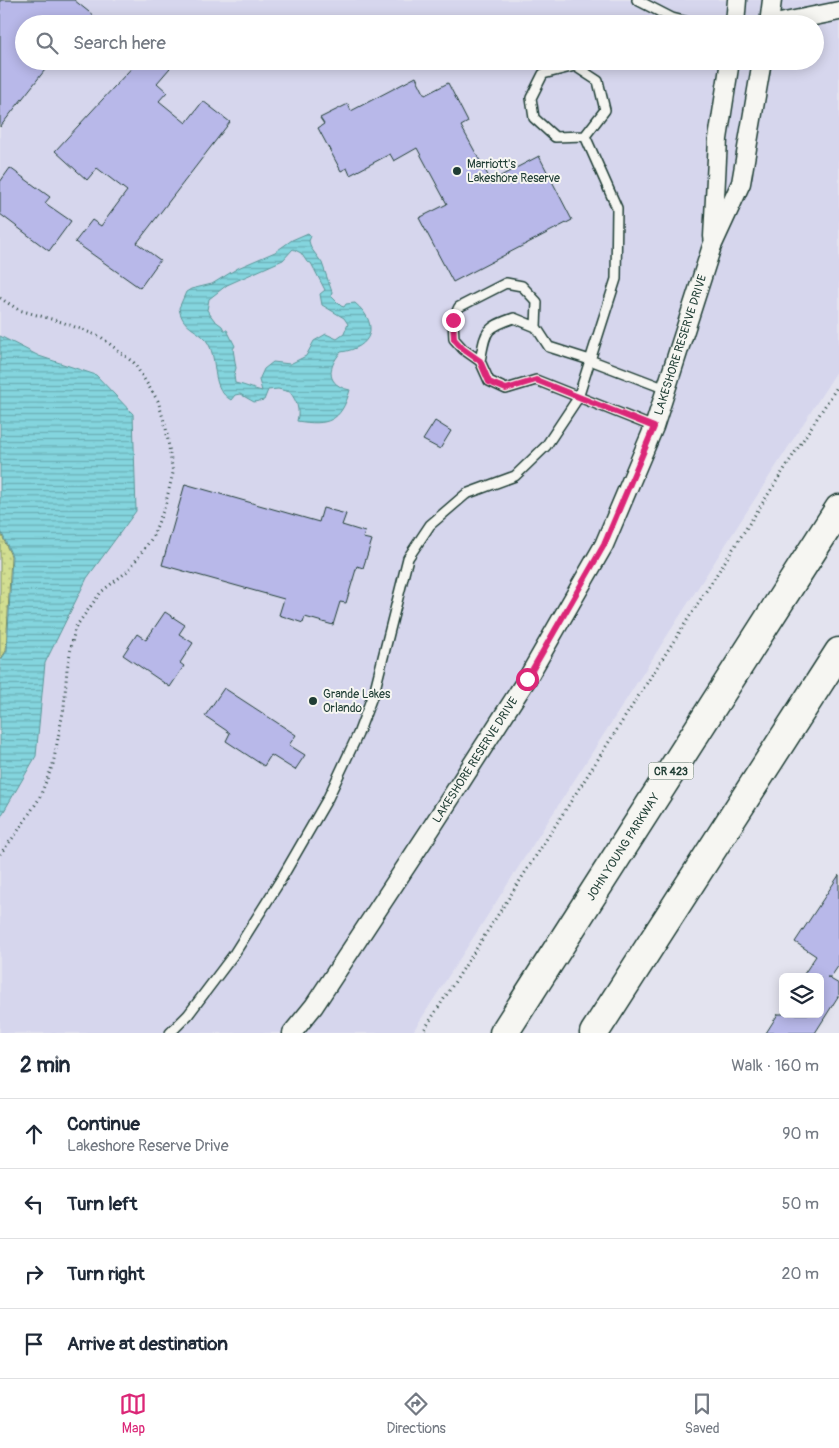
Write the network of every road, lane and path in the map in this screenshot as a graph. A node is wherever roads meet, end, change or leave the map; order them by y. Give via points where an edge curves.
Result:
1 (637, 0) edge
2 (737, 0) edge
3 (772, 0) edge
4 (839, 11) edge
5 (666, 15) edge
6 (736, 15) edge
7 (770, 15) edge
8 (819, 15) edge
9 (559, 70) edge
10 (581, 70) edge
11 (729, 70) edge
12 (760, 70) edge
13 (585, 136) junction
14 (712, 246) junction
15 (0, 298) edge
16 (536, 327) junction
17 (590, 360) junction
18 (480, 361) junction
19 (839, 384) edge
20 (666, 389) junction
21 (578, 398) junction
22 (654, 427) junction
23 (839, 509) edge
24 (839, 652) edge
25 (0, 854) edge
26 (170, 1033) edge
27 (292, 1033) edge
28 (422, 1033) edge
29 (504, 1033) edge
30 (594, 1033) edge

1 - 5 lane
2 - 6 street
3 - 7 street
4 - 8 street
9 - 13 lane via 543,74 531,98 534,118 555,138
10 - 13 lane via 598,81 605,110
11 - 14 street, LAKESHORE RESERVE DRIVE via 718,139
12 - 14 street, LAKESHORE RESERVE DRIVE via 741,183
13 - 17 lane via 616,208 616,279
14 - 20 street, LAKESHORE RESERVE DRIVE
15 - 25 path via 19,310 101,337 134,363 158,401 173,473 165,506 152,538 129,570 101,592 75,628 53,764 39,799
16 - 17 lane via 548,347
16 - 18 lane via 514,318 493,325 484,338
16 - 18 lane via 537,302 522,286 506,283 459,307 453,320 454,339
17 - 20 lane
17 - 21 lane
18 - 21 lane via 489,382 506,389 536,380
19 - 28 path
20 - 22 street, LAKESHORE RESERVE DRIVE
21 - 22 lane
21 - 26 lane via 546,446 515,476 466,494 430,525 408,558 374,689 358,734 328,798 234,954 188,1015
22 - 27 street, LAKESHORE RESERVE DRIVE via 604,545 527,679 314,1006
23 - 29 highway, JOHN YOUNG PARKWAY / CR 423
24 - 30 highway

